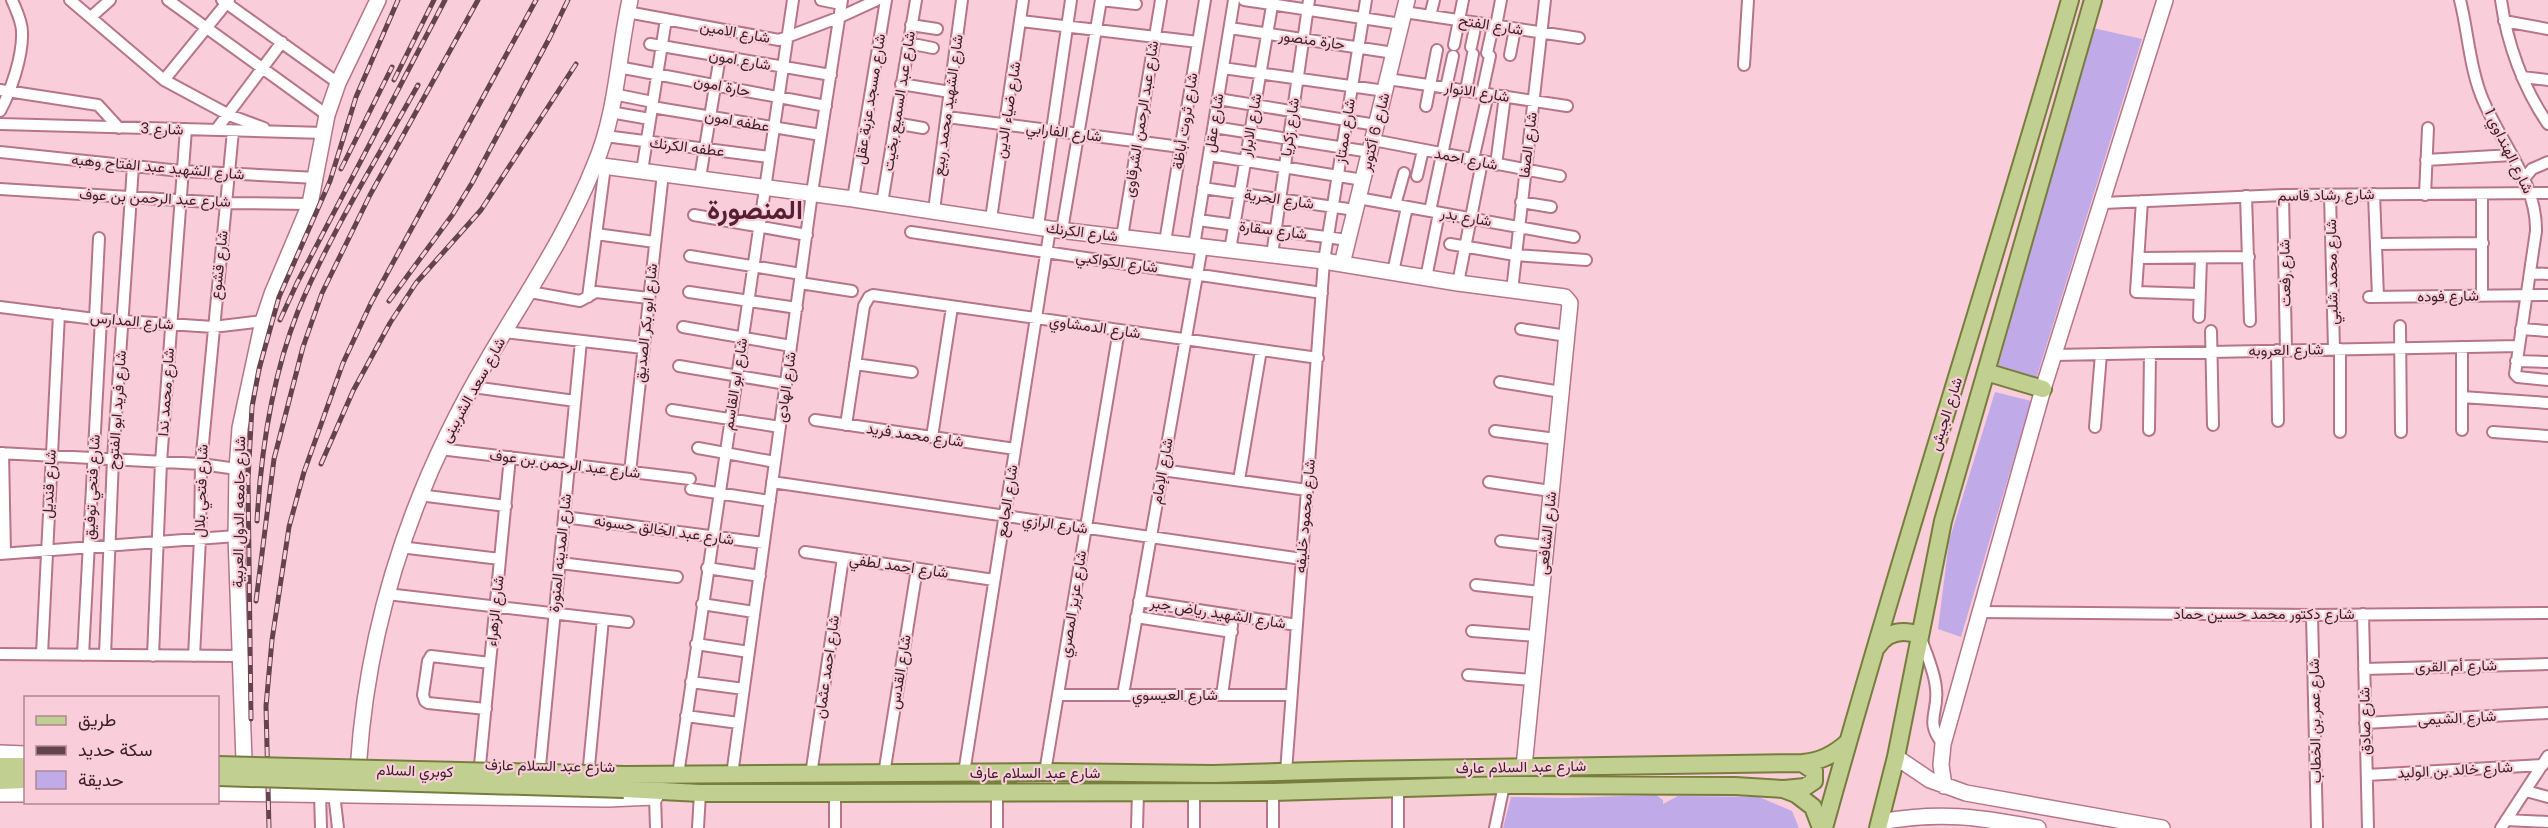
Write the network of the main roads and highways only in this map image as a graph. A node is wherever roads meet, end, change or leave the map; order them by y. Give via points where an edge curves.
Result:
1 (2070, 0) edge
2 (2093, 0) edge
3 (2039, 107) junction
4 (2061, 114) junction
5 (1986, 372) junction
6 (2043, 389) road end
7 (1920, 635) junction
8 (1874, 653) junction
9 (1848, 742) junction
10 (1802, 763) junction
11 (219, 765) edge
12 (0, 766) edge
13 (24, 766) edge
14 (727, 775) joint
15 (219, 777) edge
16 (24, 780) edge
17 (0, 781) edge
18 (625, 782) junction
19 (1783, 789) junction
20 (699, 793) joint
21 (1879, 825) edge
22 (1823, 828) edge

1 - 3 main road, شارع الجيش
2 - 4 main road, شارع الجيش
3 - 4 main road
3 - 8 main road, شارع الجيش
4 - 5 main road, شارع الجيش
5 - 6 main road
5 - 7 main road, شارع الجيش via 1943,521
7 - 8 main road via 1893,633 1878,644
7 - 21 main road, شارع الجيش
8 - 9 main road, شارع الجيش
9 - 10 main road, شارع عبد السلام عارف via 1831,756
9 - 22 main road, شارع الجيش
10 - 14 main road, شارع عبد السلام عارف via 1213,774
10 - 19 main road via 1814,771 1814,781 1805,787
11 - 18 main road, كوبري السلام, bridge
12 - 13 main road
14 - 18 main road, كوبري السلام
15 - 18 main road, كوبري السلام, bridge
16 - 17 main road
18 - 20 main road, كوبري السلام
19 - 20 main road, شارع عبد السلام عارف via 1504,785 1273,792
19 - 22 main road, شارع عبد السلام عارف via 1804,798

